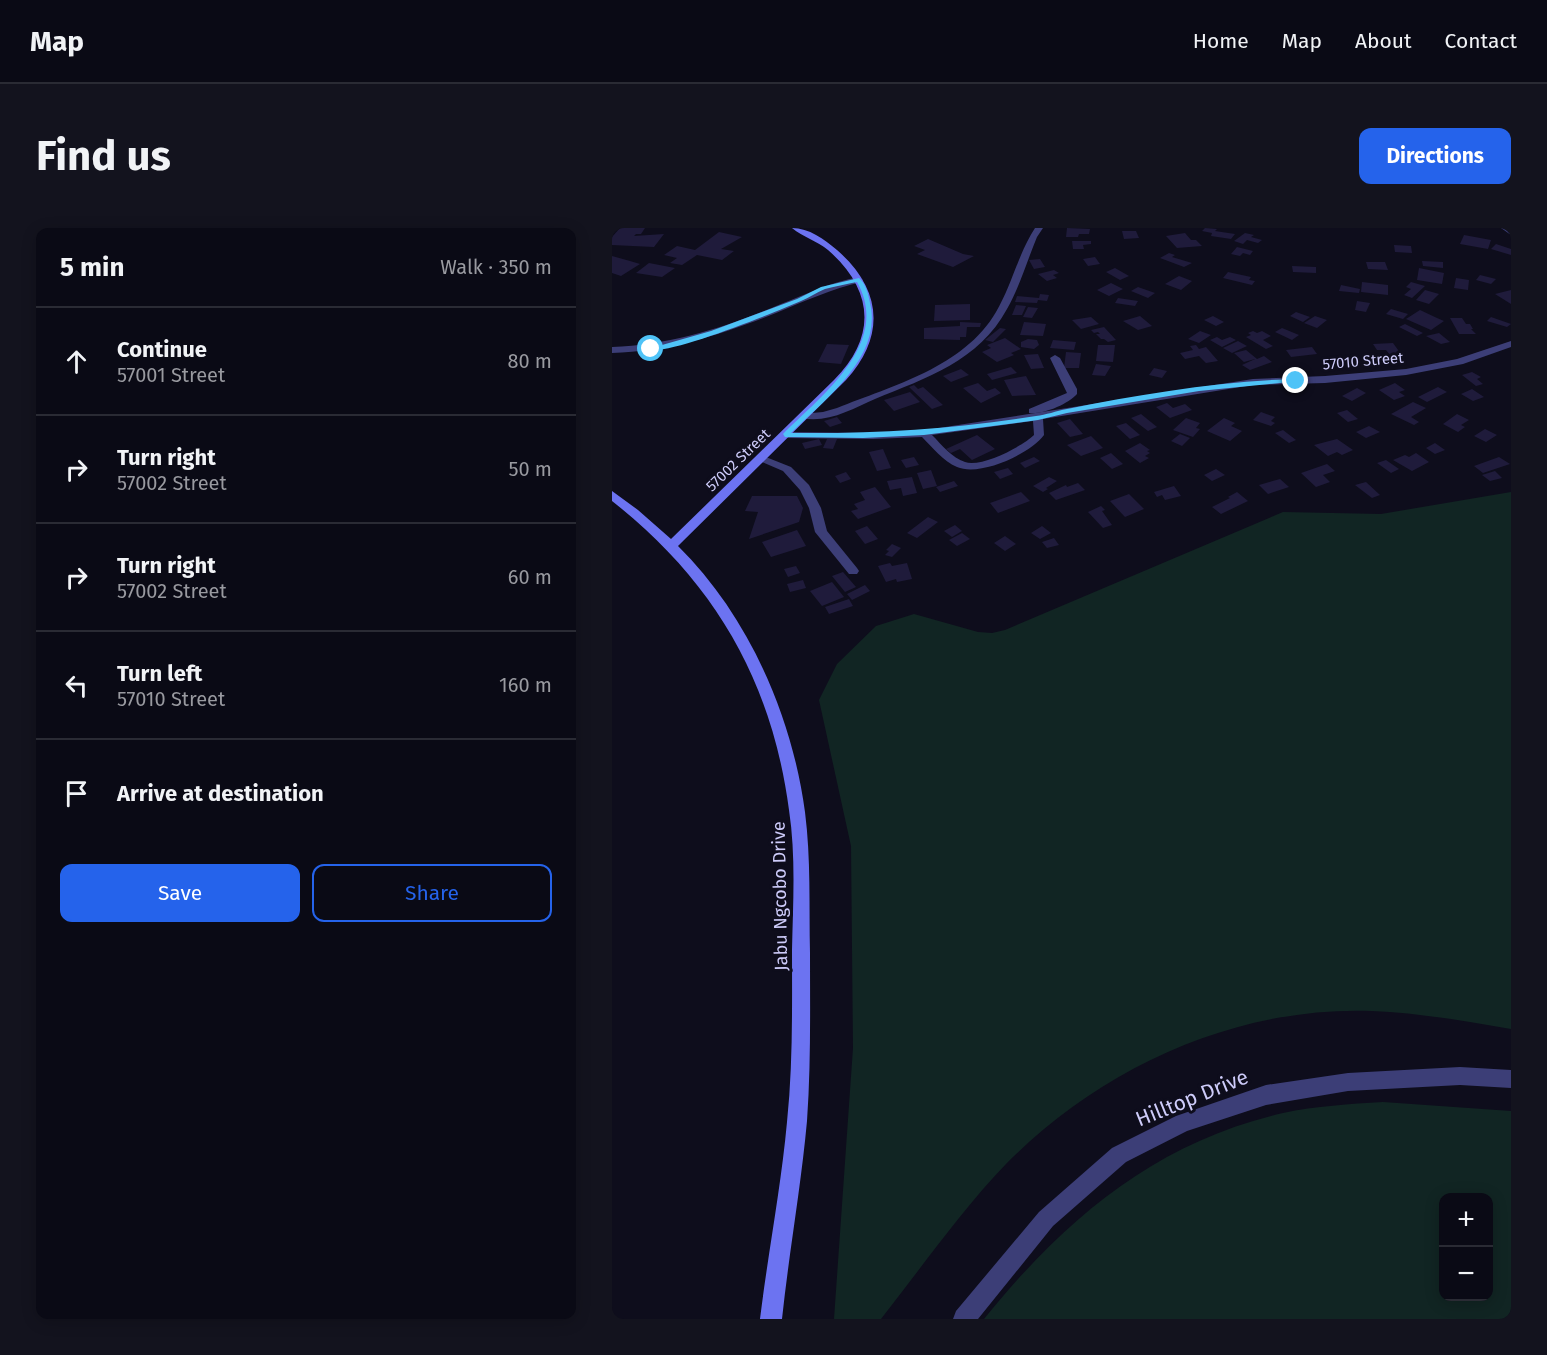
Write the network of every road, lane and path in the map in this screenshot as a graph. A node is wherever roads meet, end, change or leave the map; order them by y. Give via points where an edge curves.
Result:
1 (796, 228) edge
2 (1039, 228) edge
3 (1505, 228) edge
4 (1511, 232) edge
5 (859, 280) junction
6 (1511, 344) edge
7 (612, 350) edge
8 (1055, 358) dead end
9 (805, 416) junction
10 (1038, 418) junction
11 (1014, 420) junction
12 (924, 433) junction
13 (785, 435) junction
14 (761, 458) junction
15 (612, 495) edge
16 (671, 546) junction
17 (853, 571) dead end
18 (1511, 1079) edge
19 (771, 1319) edge
20 (964, 1319) edge

1 - 5 main road, 57002 Street via 828,245
2 - 9 street via 1000,312 955,361 824,416
3 - 4 street
5 - 7 street via 823,288 765,314 671,346
5 - 9 main road, 57002 Street via 870,321 865,344 848,372
6 - 10 street, 57010 Street via 1449,365 1408,372 1256,382 1132,399
8 - 11 street via 1072,389 1071,396
9 - 13 main road, 57002 Street
10 - 11 street, 57010 Street
10 - 12 street via 1039,435 1028,446 977,468 958,464
11 - 12 street, 57010 Street
12 - 13 street, 57010 Street
13 - 14 main road, 57002 Street
14 - 16 main road, 57002 Street
14 - 17 street via 787,469 805,488 821,532
15 - 16 main road, Jabu Ngcobo Drive
16 - 19 main road, Jabu Ngcobo Drive via 696,572 744,646 776,718 797,811 801,862 797,1120
18 - 20 street, Hilltop Drive via 1460,1076 1348,1082 1266,1095 1183,1123 1119,1155 1054,1212

